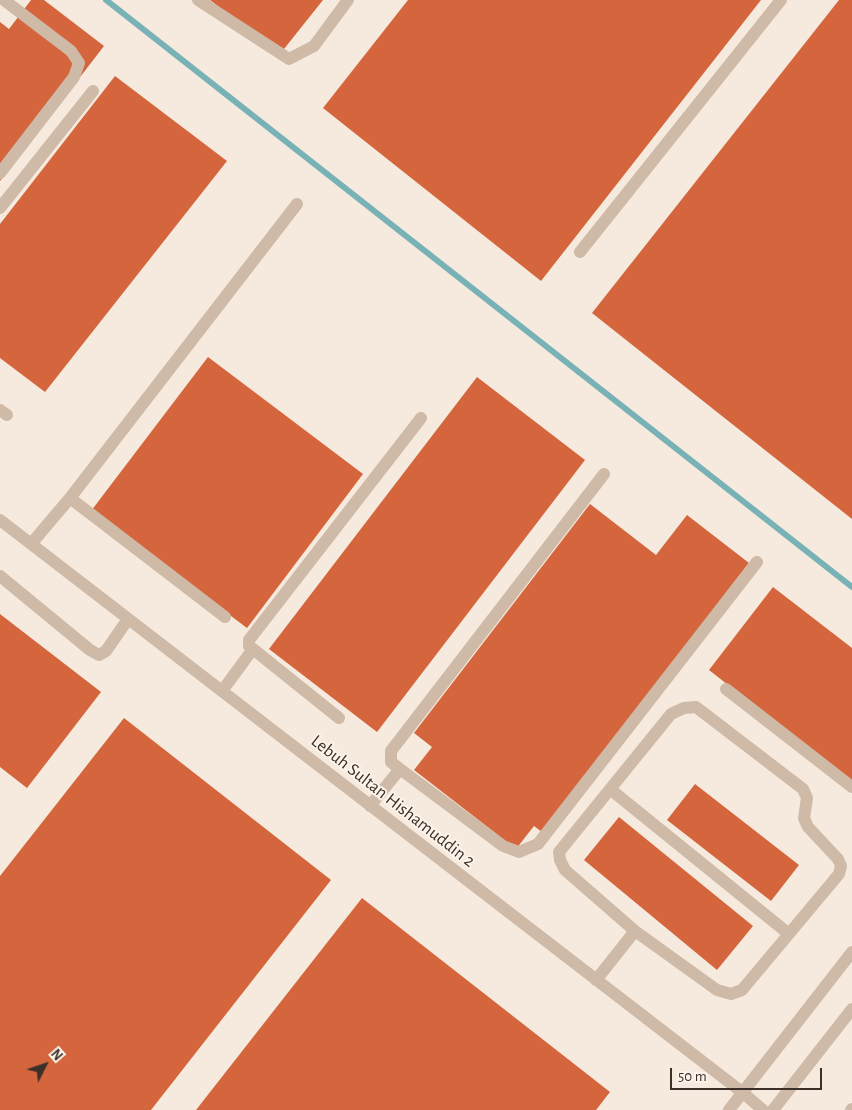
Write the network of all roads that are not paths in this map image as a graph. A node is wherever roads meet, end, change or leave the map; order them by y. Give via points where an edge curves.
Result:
1 (4, 0) edge
2 (198, 0) edge
3 (348, 0) edge
4 (781, 0) edge
5 (93, 90) dead end
6 (0, 173) edge
7 (297, 204) dead end
8 (0, 208) edge
9 (580, 252) dead end
10 (421, 418) dead end
11 (604, 474) dead end
12 (70, 498) junction
13 (0, 520) edge
14 (31, 544) junction
15 (757, 562) dead end
16 (0, 576) edge
17 (226, 617) dead end
18 (128, 619) junction
19 (253, 649) junction
20 (726, 689) dead end
21 (222, 691) junction
22 (340, 718) dead end
23 (400, 769) junction
24 (852, 786) edge
25 (610, 789) junction
26 (370, 806) junction
27 (636, 932) junction
28 (789, 934) junction
29 (852, 952) edge
30 (596, 980) junction
31 (852, 1009) edge
32 (742, 1092) junction
33 (728, 1110) edge
34 (763, 1110) edge
35 (773, 1110) edge

1 - 6 street via 71,50 79,63 74,77
2 - 3 street via 289,59 314,46
4 - 9 street
5 - 8 street
7 - 12 street
10 - 19 street via 249,640
11 - 23 street via 391,751 391,762
12 - 14 street
12 - 17 street
13 - 14 street, Lebuh Sultan Hishamuddin 2
14 - 18 street, Lebuh Sultan Hishamuddin 2
15 - 23 street via 538,844 519,852 503,846
16 - 18 street via 99,654 106,651
18 - 21 street, Lebuh Sultan Hishamuddin 2
19 - 21 street
19 - 22 street
20 - 24 street
21 - 26 street, Lebuh Sultan Hishamuddin 2
23 - 26 street
25 - 27 street via 559,852 560,860 565,870
25 - 28 street
25 - 28 street via 671,714 696,707 803,789 807,798 804,818 808,827 838,858 841,866 839,874
26 - 30 street, Lebuh Sultan Hishamuddin 2
27 - 28 street via 717,990 731,994 742,990
27 - 30 street
29 - 32 street
30 - 32 street, Lebuh Sultan Hishamuddin 2
31 - 35 street
32 - 33 street
32 - 34 street, Lebuh Sultan Hishamuddin 2

